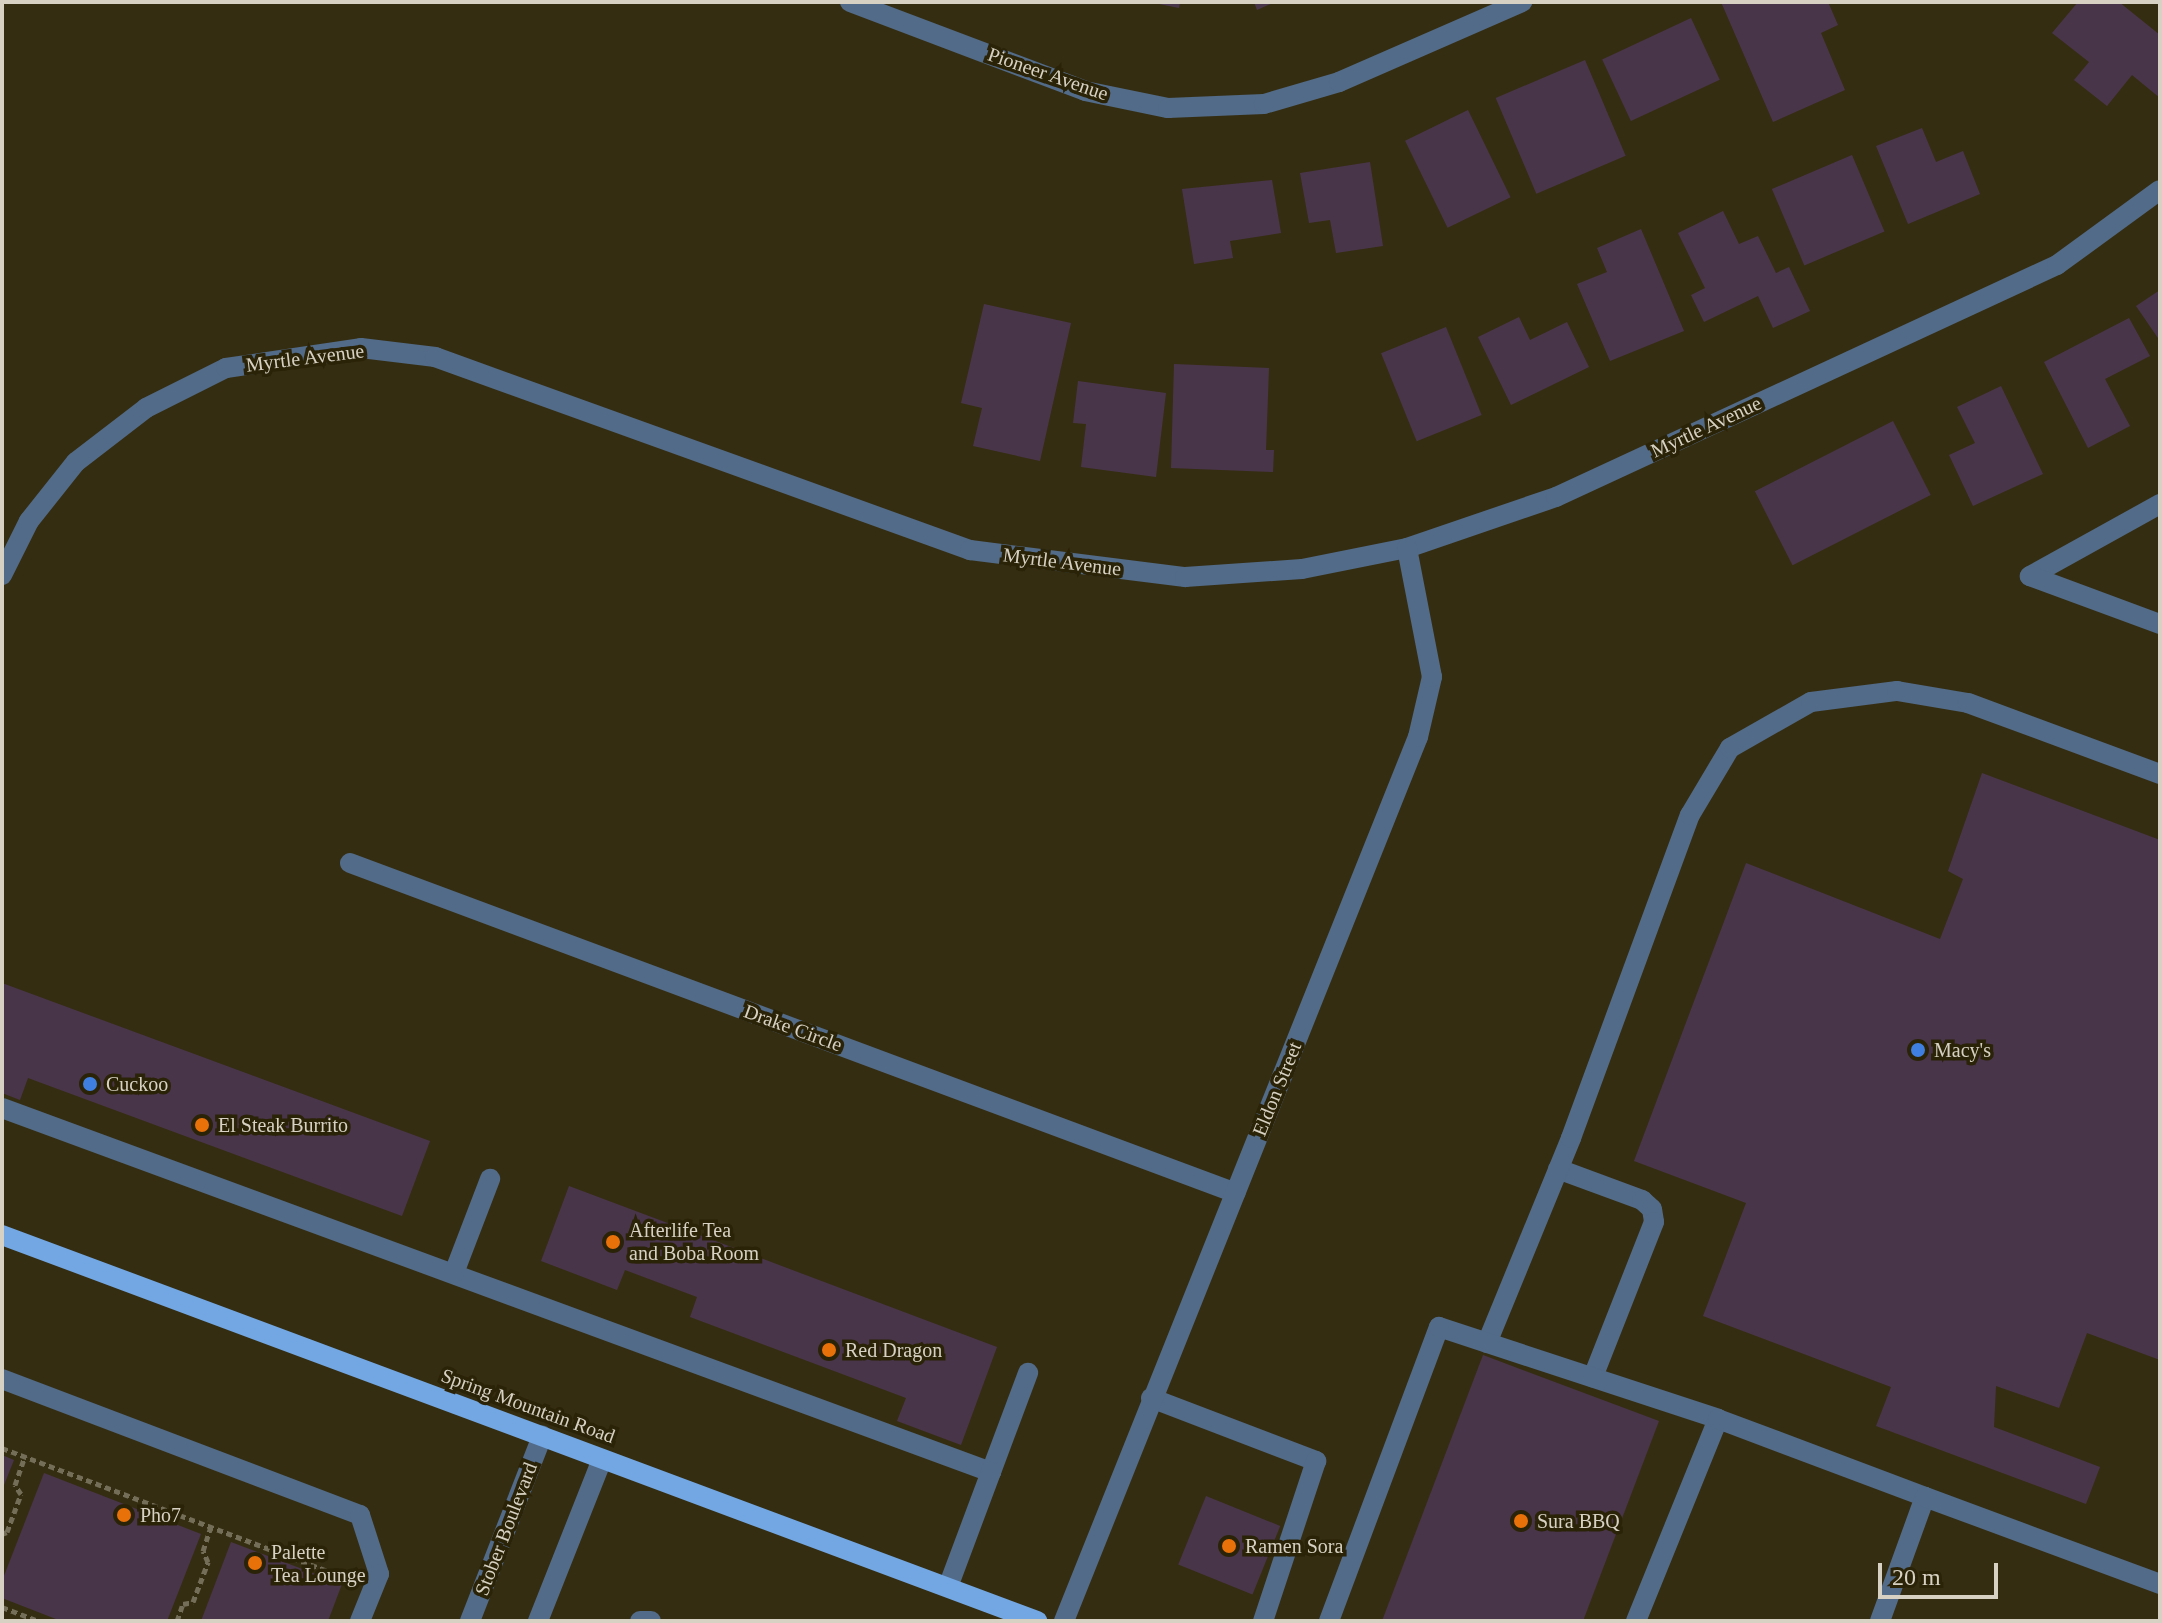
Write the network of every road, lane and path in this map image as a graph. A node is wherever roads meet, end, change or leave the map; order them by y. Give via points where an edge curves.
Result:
1 (850, 2) edge
2 (1522, 2) edge
3 (2160, 190) edge
4 (2160, 504) edge
5 (1407, 548) junction
6 (2, 575) edge
7 (2160, 624) edge
8 (2160, 774) edge
9 (350, 863) dead end
10 (2, 1108) edge
11 (1558, 1169) junction
12 (490, 1179) dead end
13 (1236, 1193) junction
14 (2, 1235) edge
15 (454, 1273) junction
16 (1487, 1343) junction
17 (1028, 1373) dead end
18 (1593, 1377) junction
19 (2, 1379) edge
20 (1151, 1398) junction
21 (1718, 1419) junction
22 (542, 1436) junction
23 (2, 1448) edge
24 (25, 1456) junction
25 (602, 1459) junction
26 (991, 1472) junction
27 (1925, 1497) junction
28 (211, 1527) junction
29 (2, 1534) edge
30 (2160, 1584) edge
31 (948, 1587) junction
32 (373, 1588) junction
33 (2, 1607) edge
34 (39, 1621) edge
35 (177, 1621) edge
36 (360, 1621) edge
37 (470, 1621) edge
38 (538, 1621) edge
39 (640, 1621) edge
40 (651, 1621) edge
41 (1037, 1621) edge
42 (1064, 1621) edge
43 (1263, 1621) edge
44 (1329, 1621) edge
45 (1636, 1621) edge
46 (1880, 1621) edge

1 - 2 street, Pioneer Avenue via 1085,91 1168,108 1264,104 1339,82
3 - 5 street, Myrtle Avenue via 2057,265 1556,497
4 - 7 street via 2030,576
5 - 6 street, Myrtle Avenue via 1302,569 1185,577 970,550 435,357 361,348 226,368 146,408 76,462 29,521
5 - 13 street, Eldon Street via 1432,677 1418,737
8 - 11 street via 1968,703 1897,691 1811,702 1730,748 1690,815
9 - 13 street, Drake Circle
10 - 15 street
11 - 16 street
11 - 18 street via 1642,1200 1652,1209 1654,1222
12 - 15 street
13 - 20 street, Eldon Street
14 - 22 main road, Spring Mountain Road
15 - 26 street
16 - 18 street
16 - 44 street via 1439,1327
17 - 26 street
18 - 21 street
19 - 32 street via 360,1515 379,1574
20 - 42 street, Eldon Street
20 - 43 street via 1316,1461
21 - 27 street
21 - 45 street
22 - 25 main road, Spring Mountain Road
22 - 37 street, Stober Boulevard
23 - 24 path
24 - 28 path
24 - 29 path via 15,1485 21,1494
25 - 31 main road, Spring Mountain Road
25 - 38 street
26 - 31 street
27 - 30 street
27 - 46 street
28 - 32 path
28 - 35 path via 203,1551 208,1562 193,1602 183,1604
31 - 41 main road, Spring Mountain Road
32 - 36 street
33 - 34 path
39 - 40 street

